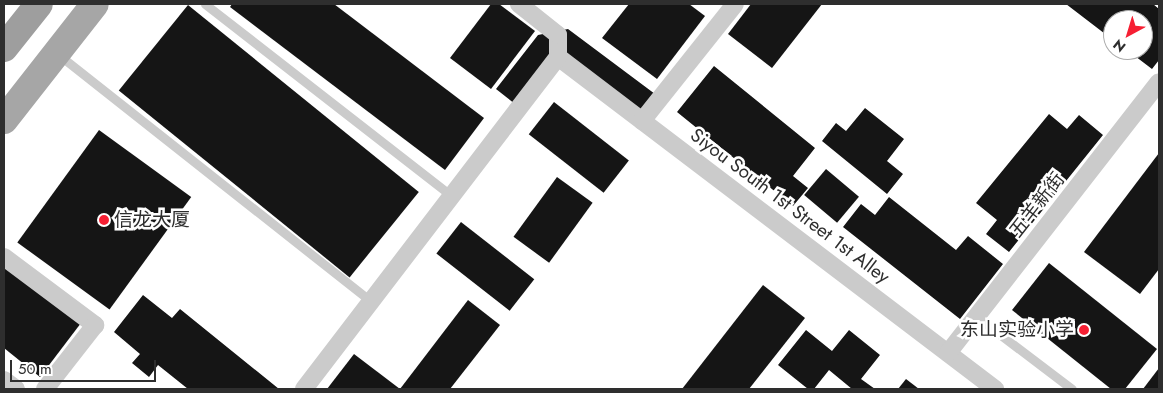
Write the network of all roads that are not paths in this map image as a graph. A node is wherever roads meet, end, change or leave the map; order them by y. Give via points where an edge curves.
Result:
1 (39, 4) edge
2 (95, 4) edge
3 (205, 4) edge
4 (519, 4) edge
5 (735, 4) edge
6 (4, 48) edge
7 (56, 52) junction
8 (558, 57) junction
9 (1159, 82) edge
10 (4, 120) edge
11 (642, 121) junction
12 (452, 196) junction
13 (4, 257) edge
14 (371, 301) junction
15 (976, 317) junction
16 (948, 353) junction
17 (4, 380) edge
18 (16, 389) edge
19 (45, 389) edge
20 (304, 389) edge
21 (996, 389) edge
22 (1072, 389) edge

1 - 6 highway
2 - 7 main road
3 - 12 lane
4 - 8 street via 558,35
5 - 11 street
7 - 10 main road
7 - 14 lane
8 - 11 street, Siyou South 1st Street 1st Alley
8 - 12 street
9 - 15 street, 五羊新街
11 - 16 street, Siyou South 1st Street 1st Alley
12 - 14 street
13 - 19 street via 95,325
14 - 20 street
15 - 16 street, 五羊新街
15 - 22 lane
16 - 21 street, Siyou South 1st Street 1st Alley
17 - 18 street

